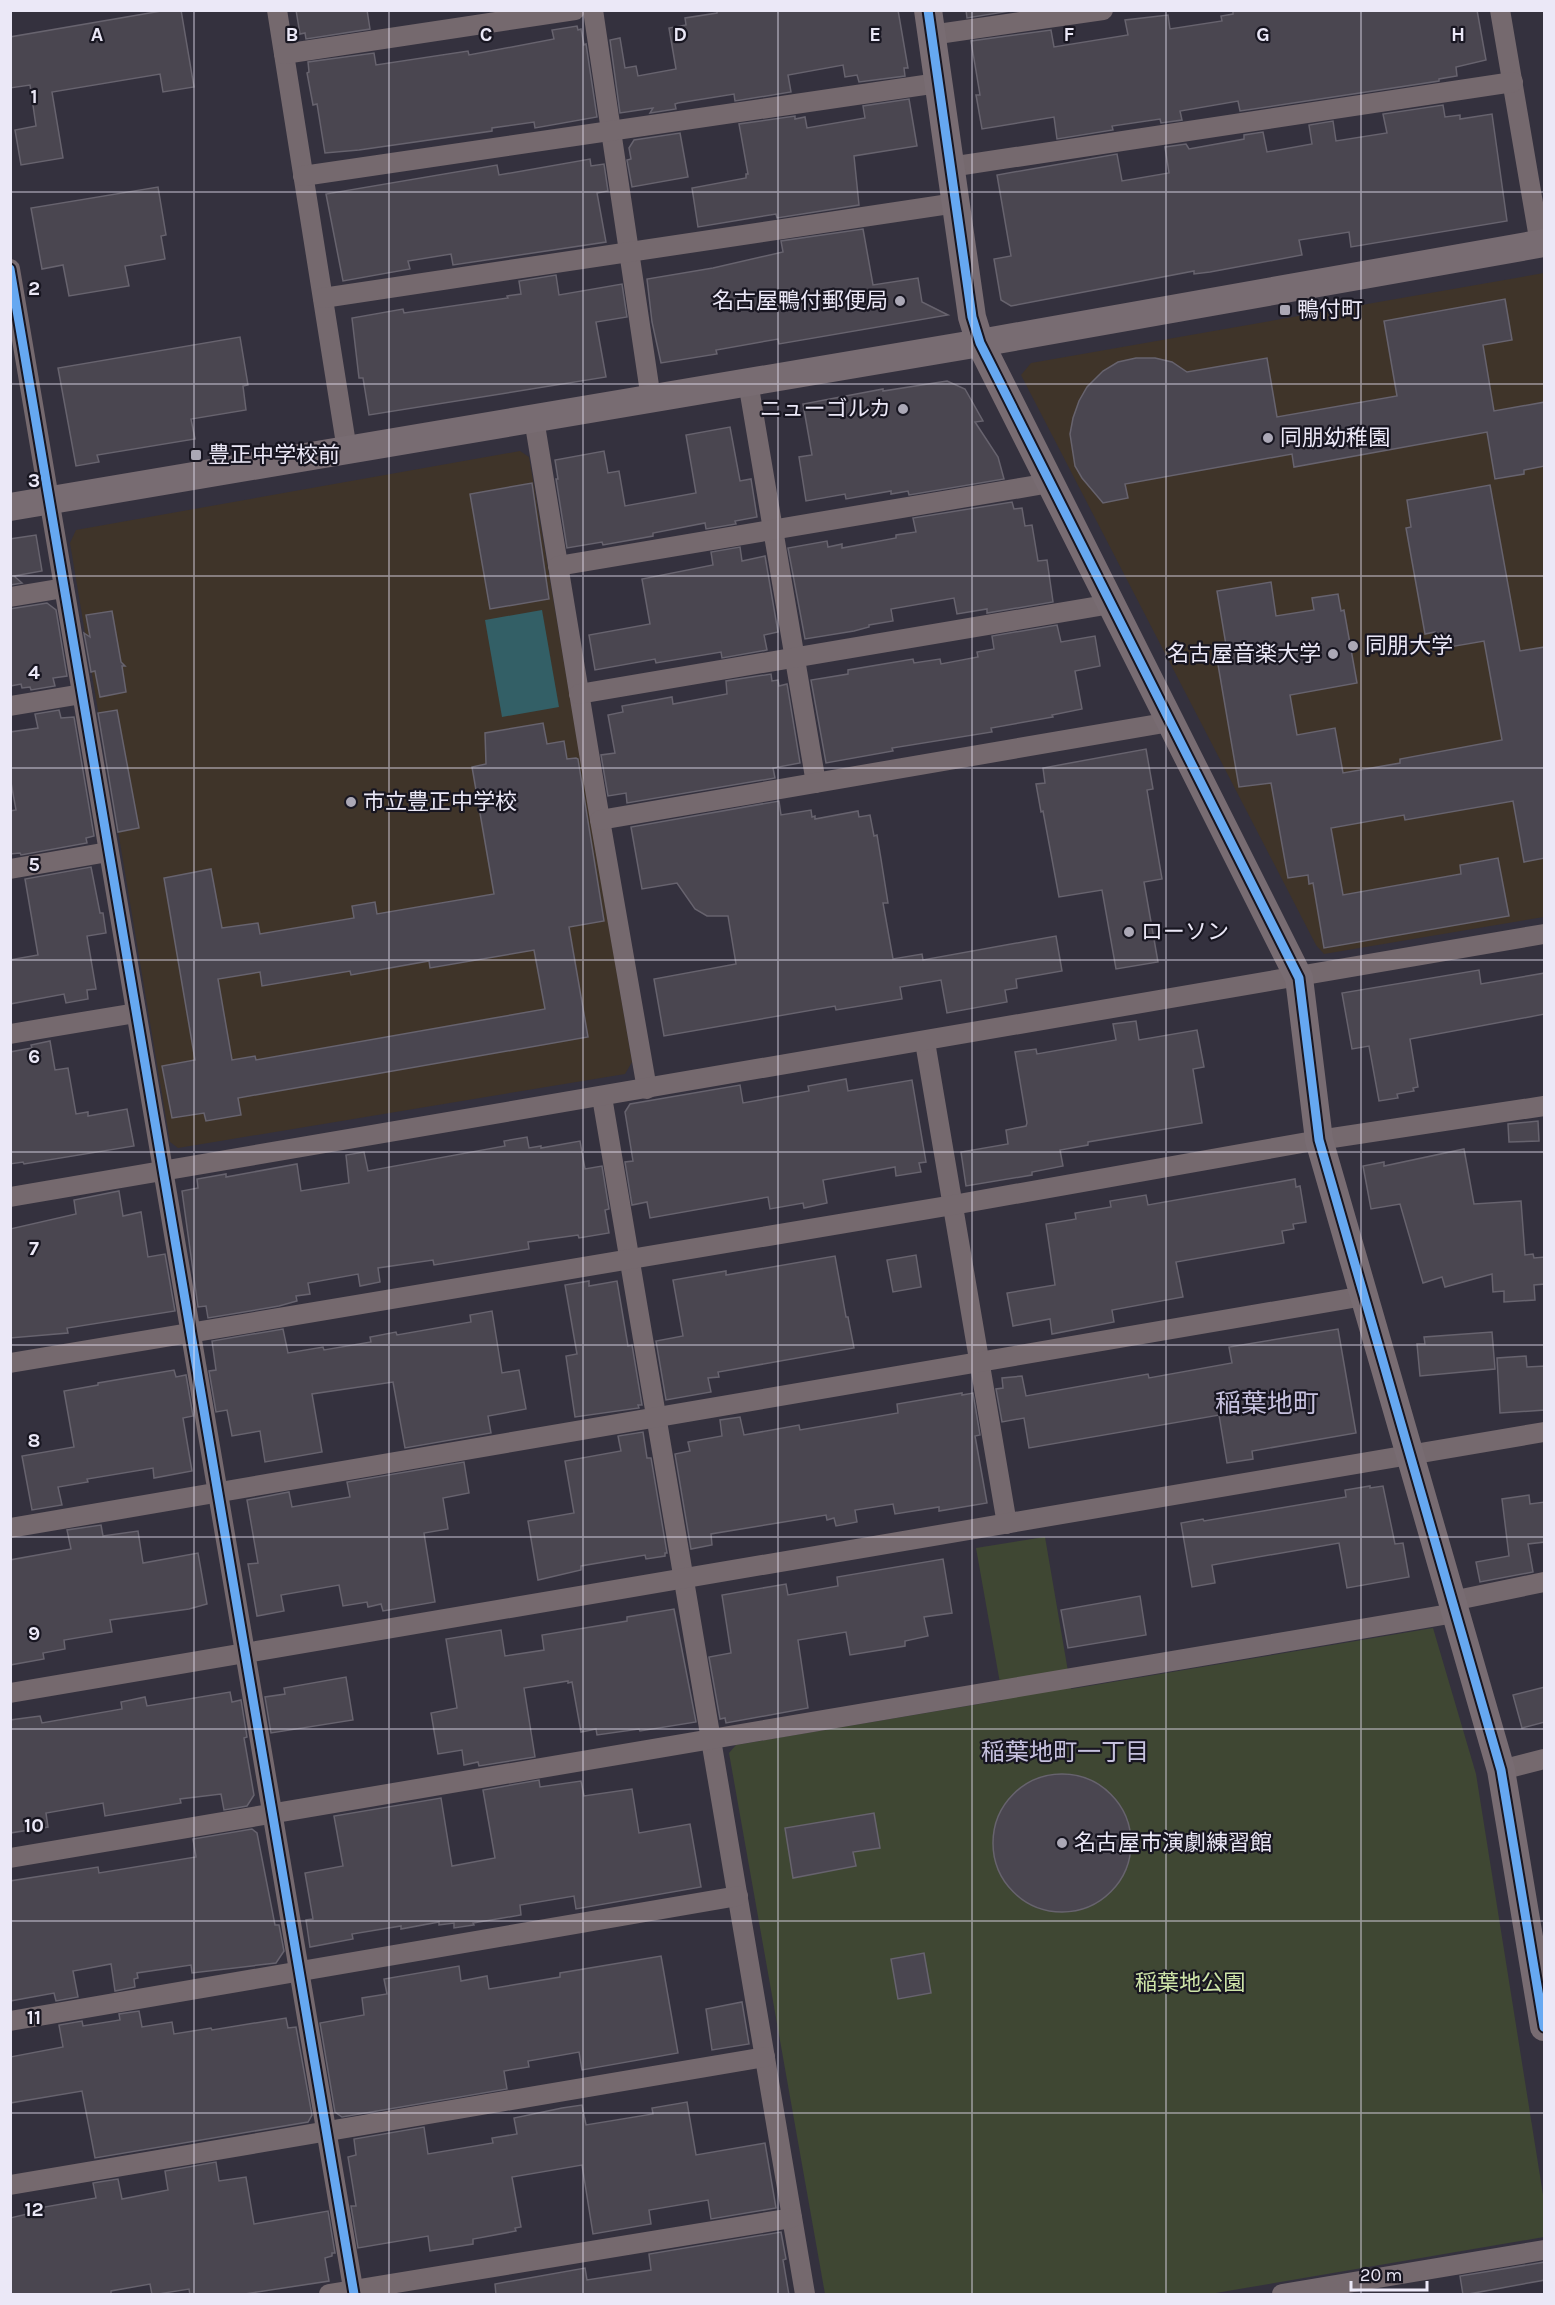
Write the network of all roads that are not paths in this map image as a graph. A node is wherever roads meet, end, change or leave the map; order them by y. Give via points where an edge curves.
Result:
1 (277, 10) edge
2 (575, 10) edge
3 (594, 10) edge
4 (1103, 10) edge
5 (1500, 10) edge
6 (929, 23) edge
7 (284, 54) junction
8 (1513, 82) junction
9 (938, 83) junction
10 (611, 131) junction
11 (950, 167) junction
12 (303, 176) junction
13 (956, 203) junction
14 (1542, 244) edge
15 (629, 252) junction
16 (11, 271) edge
17 (322, 298) junction
18 (980, 343) junction
19 (19, 374) edge
20 (748, 382) junction
21 (651, 399) junction
22 (534, 419) junction
23 (347, 450) junction
24 (1050, 483) junction
25 (49, 501) junction
26 (10, 507) edge
27 (772, 530) junction
28 (558, 566) junction
29 (64, 588) junction
30 (10, 597) edge
31 (1111, 604) junction
32 (794, 658) junction
33 (82, 694) junction
34 (579, 694) junction
35 (10, 706) edge
36 (1170, 722) junction
37 (816, 783) junction
38 (600, 820) junction
39 (108, 852) junction
40 (10, 869) edge
41 (1545, 934) edge
42 (1299, 978) junction
43 (136, 1013) junction
44 (10, 1034) edge
45 (925, 1042) junction
46 (647, 1089) junction
47 (602, 1097) junction
48 (1545, 1106) edge
49 (1319, 1140) junction
50 (163, 1172) junction
51 (10, 1197) edge
52 (953, 1205) junction
53 (629, 1258) junction
54 (1364, 1296) junction
55 (191, 1332) junction
56 (980, 1362) junction
57 (10, 1363) edge
58 (656, 1417) junction
59 (1545, 1432) edge
60 (1410, 1455) junction
61 (218, 1492) junction
62 (1007, 1524) junction
63 (10, 1528) edge
64 (684, 1579) junction
65 (1545, 1582) edge
66 (1454, 1607) junction
67 (246, 1654) junction
68 (10, 1694) edge
69 (711, 1738) junction
70 (1545, 1759) edge
71 (1501, 1770) junction
72 (273, 1813) junction
73 (10, 1858) edge
74 (738, 1896) junction
75 (299, 1971) junction
76 (10, 2021) edge
77 (1545, 2027) edge
78 (765, 2056) junction
79 (326, 2131) junction
80 (10, 2185) edge
81 (792, 2218) junction
82 (1545, 2250) edge
83 (354, 2292) edge
84 (329, 2295) edge
85 (805, 2295) edge
86 (1282, 2295) edge

1 - 7 street
2 - 7 street
3 - 10 street
4 - 6 street
5 - 8 street
6 - 9 street
7 - 12 street
8 - 11 street
8 - 14 street
9 - 10 street
9 - 11 street
10 - 12 street
10 - 15 street
11 - 13 street
12 - 17 street
13 - 15 street
13 - 18 street via 972,317
14 - 18 street
15 - 17 street
15 - 21 street
16 - 19 street
17 - 23 street
18 - 20 street
18 - 24 street
19 - 25 street
20 - 21 street
20 - 27 street
21 - 22 street
22 - 23 street
22 - 28 street
23 - 25 street
24 - 27 street
24 - 31 street
25 - 26 street
25 - 29 street
27 - 28 street
27 - 32 street
28 - 34 street
29 - 30 street
29 - 33 street
31 - 32 street
31 - 36 street
32 - 34 street
32 - 37 street
33 - 35 street
33 - 39 street
34 - 38 street
36 - 37 street
36 - 42 street
37 - 38 street
38 - 46 street
39 - 40 street
39 - 43 street
41 - 42 street
42 - 45 street
42 - 49 street
43 - 44 street
43 - 50 street
45 - 46 street
45 - 52 street
46 - 47 street
47 - 50 street
47 - 53 street
48 - 49 street
49 - 52 street
49 - 54 street
50 - 51 street
50 - 55 street
52 - 53 street
52 - 56 street
53 - 55 street
53 - 58 street
54 - 56 street
54 - 60 street
55 - 57 street
55 - 61 street
56 - 58 street
56 - 62 street
58 - 61 street
58 - 64 street
59 - 60 street
60 - 62 street
60 - 66 street
61 - 63 street
61 - 67 street
62 - 64 street
64 - 67 street
64 - 69 street
65 - 66 street
66 - 69 street
66 - 71 street
67 - 68 street
67 - 72 street
69 - 72 street
69 - 74 street
70 - 71 street
71 - 77 street
72 - 73 street
72 - 75 street
74 - 75 street
74 - 78 street
75 - 76 street
75 - 79 street
78 - 79 street
78 - 81 street
79 - 80 street
79 - 83 street
81 - 83 street
81 - 85 street
82 - 86 street
83 - 84 street

